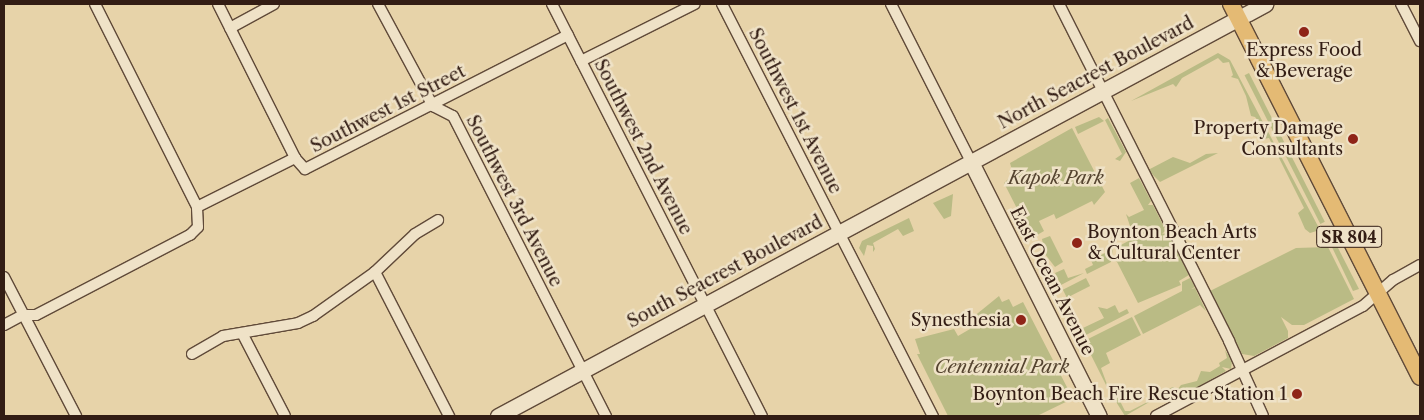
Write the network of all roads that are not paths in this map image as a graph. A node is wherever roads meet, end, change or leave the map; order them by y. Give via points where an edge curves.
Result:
1 (95, 4) edge
2 (218, 4) edge
3 (274, 4) edge
4 (378, 4) edge
5 (552, 4) edge
6 (695, 4) edge
7 (722, 4) edge
8 (891, 4) edge
9 (1058, 4) edge
10 (1265, 4) edge
11 (1401, 4) edge
12 (1235, 11) edge
13 (230, 28) junction
14 (568, 35) junction
15 (1420, 41) edge
16 (581, 61) junction
17 (1102, 92) junction
18 (433, 106) junction
19 (295, 158) junction
20 (971, 162) junction
21 (197, 207) junction
22 (438, 220) dead end
23 (838, 233) junction
24 (1420, 265) edge
25 (375, 272) junction
26 (4, 277) edge
27 (1378, 293) junction
28 (705, 304) junction
29 (23, 314) junction
30 (4, 325) edge
31 (242, 333) junction
32 (192, 354) dead end
33 (1418, 368) edge
34 (583, 370) junction
35 (1241, 370) junction
36 (76, 416) edge
37 (285, 416) edge
38 (449, 416) edge
39 (498, 416) edge
40 (606, 416) edge
41 (762, 416) edge
42 (933, 416) edge
43 (1099, 416) edge
44 (1156, 416) edge
45 (1263, 416) edge

1 - 21 street
2 - 13 street
3 - 13 street
4 - 18 street
5 - 14 street, Southwest 2nd Avenue
6 - 16 street
7 - 23 street, Southwest 1st Avenue
8 - 20 street
9 - 17 street
10 - 12 street, North Seacrest Boulevard
11 - 15 street
12 - 17 street, North Seacrest Boulevard
12 - 27 main road, SR 804
13 - 19 street
14 - 16 street, Southwest 2nd Avenue
14 - 18 street, Southwest 1st Street
16 - 28 street, Southwest 2nd Avenue
17 - 20 street, North Seacrest Boulevard
17 - 35 street
18 - 19 street, Southwest 1st Street via 305,169
18 - 34 street, Southwest 3rd Avenue via 453,116
19 - 21 street, Southwest 1st Street
20 - 23 street, South Seacrest Boulevard
20 - 43 street, East Ocean Avenue
21 - 29 street via 198,227 190,236 36,315
22 - 25 street via 414,234
23 - 28 street, South Seacrest Boulevard
23 - 42 street, Southwest 1st Avenue
24 - 27 street
25 - 31 street via 298,323
25 - 38 street
26 - 29 street
27 - 33 main road, SR 804
27 - 35 street via 1363,306
28 - 34 street, South Seacrest Boulevard
28 - 41 street, Southwest 2nd Avenue
29 - 30 street
29 - 36 street
31 - 32 street via 215,339
31 - 37 street
34 - 39 street, South Seacrest Boulevard
34 - 40 street, Southwest 3rd Avenue
35 - 44 street
35 - 45 street

